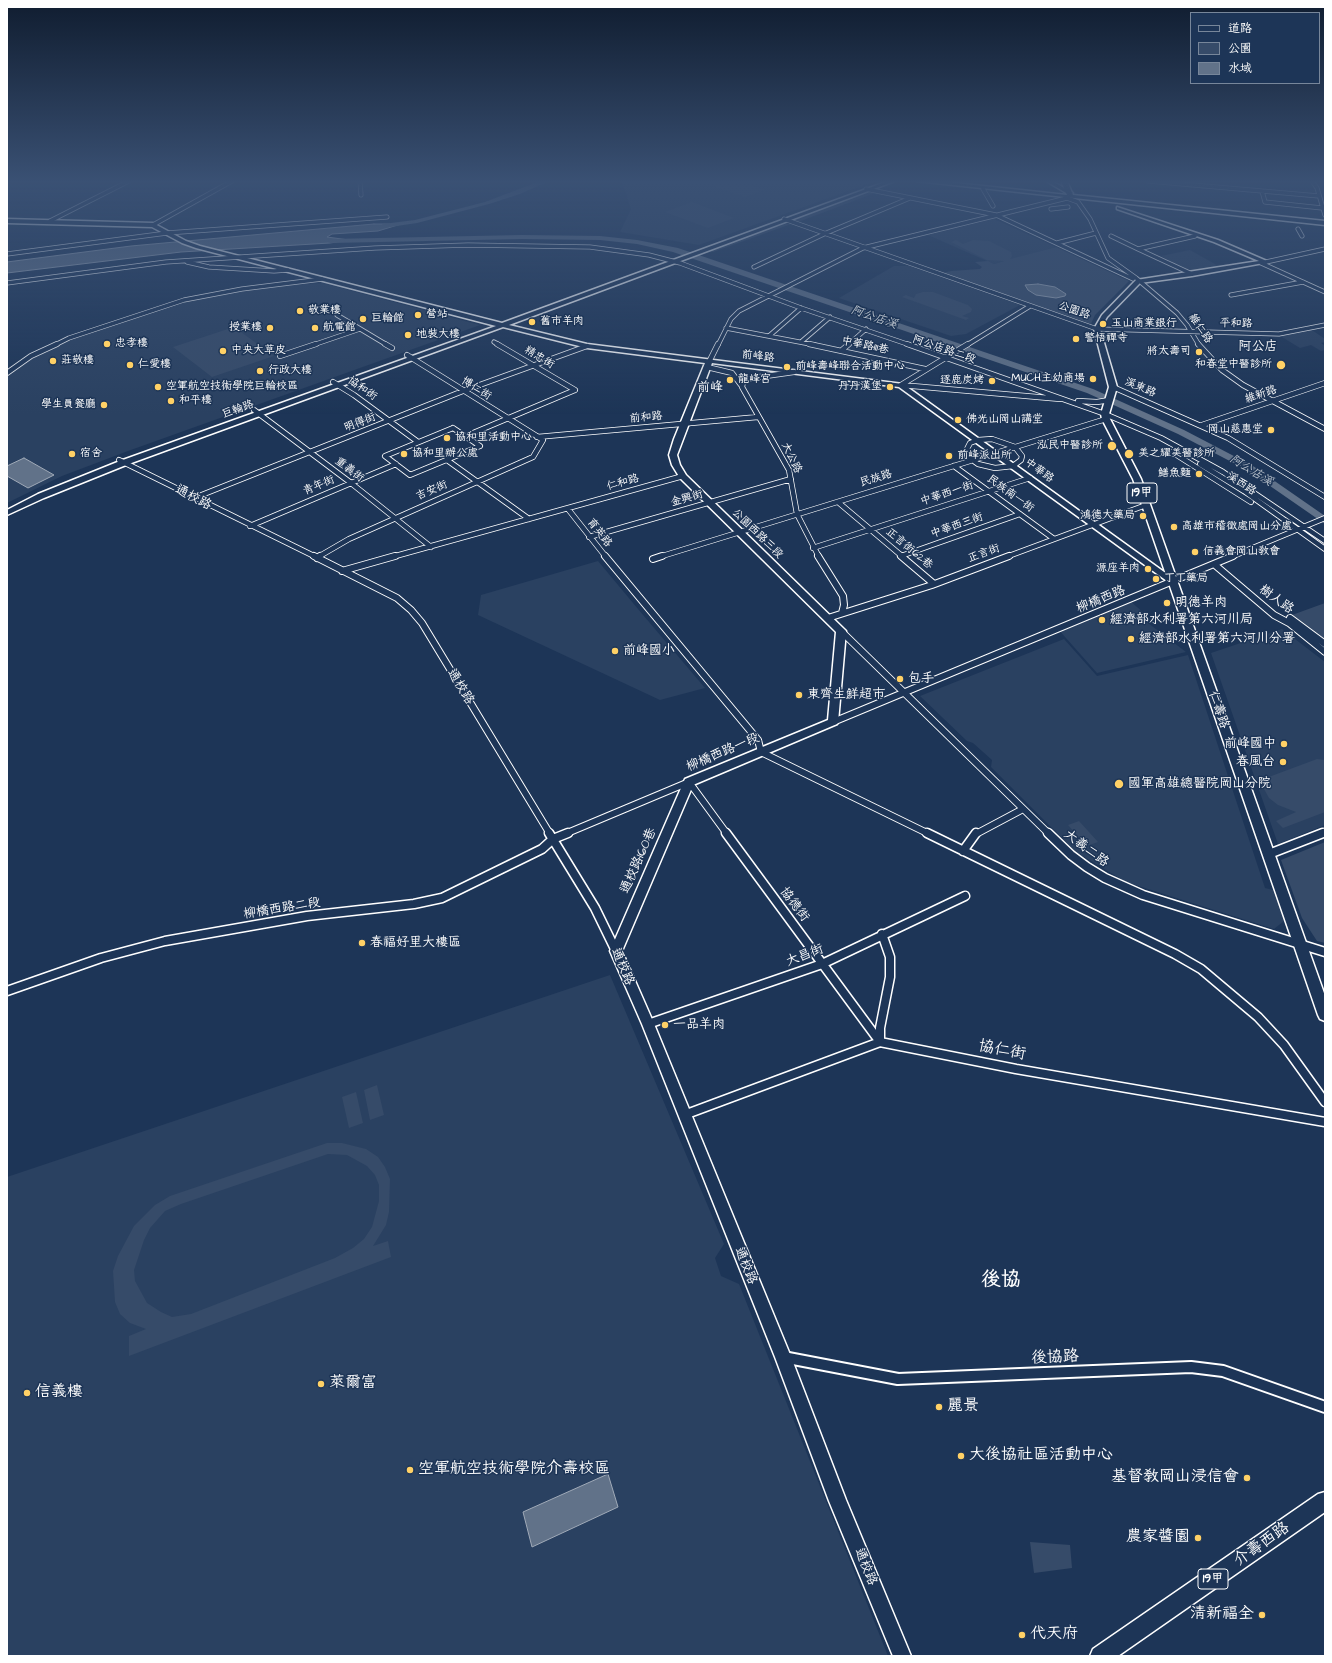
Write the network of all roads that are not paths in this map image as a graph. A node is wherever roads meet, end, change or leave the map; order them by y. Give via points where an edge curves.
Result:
1 (214, 259) edge
2 (242, 259) edge
3 (667, 259) edge
4 (677, 259) edge
5 (774, 259) edge
6 (842, 259) edge
7 (894, 259) edge
8 (1090, 259) edge
9 (1109, 259) edge
10 (1159, 259) edge
11 (1255, 259) edge
12 (1256, 259) edge
13 (1280, 259) edge
14 (673, 260) junction
15 (182, 261) junction
16 (1264, 262) junction
17 (754, 267) dead end
18 (288, 270) junction
19 (1192, 274) junction
20 (322, 279) junction
21 (1138, 281) junction
22 (1303, 282) junction
23 (7, 283) edge
24 (1325, 290) edge
25 (768, 295) junction
26 (1231, 295) dead end
27 (1030, 306) junction
28 (799, 309) junction
29 (337, 315) dead end
30 (828, 318) junction
31 (493, 323) junction
32 (1325, 325) edge
33 (501, 326) junction
34 (726, 328) junction
35 (360, 329) junction
36 (1097, 329) junction
37 (864, 330) junction
38 (1192, 333) junction
39 (769, 336) junction
40 (494, 342) dead end
41 (801, 342) junction
42 (587, 346) junction
43 (392, 348) dead end
44 (842, 350) junction
45 (280, 356) dead end
46 (409, 357) junction
47 (943, 358) junction
48 (708, 364) junction
49 (533, 365) junction
50 (925, 369) junction
51 (794, 372) junction
52 (7, 373) edge
53 (997, 376) junction
54 (336, 383) junction
55 (1325, 383) edge
56 (742, 385) junction
57 (901, 385) junction
58 (463, 391) junction
59 (1056, 398) junction
60 (1070, 400) junction
61 (1272, 401) junction
62 (1109, 404) junction
63 (257, 412) junction
64 (758, 417) junction
65 (507, 418) junction
66 (389, 421) junction
67 (683, 424) junction
68 (1204, 424) junction
69 (1325, 429) edge
70 (466, 436) junction
71 (537, 437) junction
72 (978, 440) junction
73 (418, 442) junction
74 (1015, 447) junction
75 (310, 452) junction
76 (1172, 452) dead end
77 (995, 453) junction
78 (447, 460) junction
79 (972, 460) junction
80 (121, 462) junction
81 (396, 464) junction
82 (954, 466) junction
83 (1014, 466) junction
84 (683, 476) junction
85 (1030, 478) junction
86 (791, 479) junction
87 (478, 482) junction
88 (351, 483) junction
89 (989, 491) junction
90 (1325, 492) edge
91 (194, 498) junction
92 (1325, 498) edge
93 (838, 502) junction
94 (710, 503) junction
95 (1146, 505) junction
96 (7, 507) edge
97 (1258, 507) dead end
98 (568, 509) junction
99 (7, 513) edge
100 (797, 514) junction
101 (1020, 514) junction
102 (395, 518) junction
103 (1325, 518) edge
104 (529, 519) junction
105 (1094, 524) junction
106 (250, 526) junction
107 (1307, 526) junction
108 (1299, 529) junction
109 (871, 530) junction
110 (740, 532) junction
111 (589, 537) junction
112 (1054, 539) junction
113 (1325, 541) edge
114 (431, 547) junction
115 (813, 548) junction
116 (1325, 549) edge
117 (901, 556) junction
118 (317, 558) junction
119 (653, 559) dead end
120 (1215, 565) junction
121 (342, 571) junction
122 (1174, 582) junction
123 (934, 584) junction
124 (842, 613) junction
125 (828, 618) junction
126 (1290, 618) dead end
127 (841, 631) junction
128 (1325, 644) edge
129 (1325, 652) edge
130 (904, 692) junction
131 (833, 722) junction
132 (761, 752) junction
133 (689, 782) junction
134 (1022, 809) junction
135 (1325, 832) edge
136 (553, 839) junction
137 (963, 851) junction
138 (1269, 854) junction
139 (965, 896) dead end
140 (882, 934) junction
141 (1301, 945) junction
142 (616, 951) junction
143 (1325, 952) edge
144 (822, 964) junction
145 (7, 991) edge
146 (1325, 1016) edge
147 (648, 1024) junction
148 (880, 1042) junction
149 (1325, 1102) edge
150 (684, 1115) junction
151 (1325, 1122) edge
152 (783, 1357) junction
153 (1325, 1407) edge
154 (1325, 1502) edge
155 (902, 1656) edge
156 (1100, 1656) edge

1 - 15 street, 阿公店路二段
2 - 18 street
3 - 14 street, 阿公店路二段
4 - 14 street
5 - 17 street
6 - 25 street
7 - 27 street, 公園路
8 - 21 street
9 - 21 street, 維仁路
10 - 19 street
11 - 16 main road
12 - 16 main road
13 - 16 street
14 - 25 street, 阿公店路二段
14 - 31 street, 巨輪路
14 - 33 street, 巨輪路
15 - 18 street via 209,267 274,272
15 - 23 street, 阿公店路二段 via 109,268
16 - 19 main road
16 - 22 street
16 - 24 street
18 - 20 street
19 - 21 main road
20 - 31 street
20 - 52 street via 229,291 184,300 69,338 31,356
21 - 36 main road via 1104,316
21 - 38 street, 維仁路 via 1177,313
22 - 24 street
22 - 26 street
25 - 28 street, 阿公店路二段
25 - 34 street via 739,311
27 - 36 street, 公園路
27 - 47 street
28 - 30 street, 阿公店路二段
28 - 39 street
29 - 35 street
30 - 37 street, 阿公店路二段
30 - 41 street
31 - 33 street, 前峰路
31 - 46 street, 巨輪路
32 - 38 street, 平和路 via 1279,334
33 - 42 street, 前峰路
33 - 46 street, 巨輪路
34 - 39 street, 中華路111巷
34 - 48 street
35 - 43 street
35 - 45 street
36 - 38 street, 平和路
36 - 62 main road, 19甲
37 - 44 street
37 - 47 street, 阿公店路二段
38 - 61 street, 維仁路 via 1198,344 1222,370 1243,386
39 - 41 street, 中華路111巷
40 - 49 street, 精忠街
41 - 44 street, 中華路111巷
42 - 48 street, 前峰路
42 - 49 street, 明得街
44 - 50 street, 中華路111巷
46 - 54 street, 巨輪路
46 - 58 street, 博仁街
47 - 50 street
47 - 53 street, 阿公店路二段
48 - 51 street, 前峰路
48 - 56 street via 732,373
48 - 67 street, 公園西路三段
49 - 58 street, 明得街
49 - 65 street, 精忠街 via 575,390
50 - 57 street
51 - 56 street via 752,378
51 - 57 street, 前峰路
53 - 59 street, 阿公店路二段
53 - 60 street, 阿公店路二段
54 - 63 street, 巨輪路
54 - 66 street, 協和街
55 - 61 street, 維新路
56 - 64 street, 大公路
57 - 59 street, 前峰路
57 - 72 street, 中華路
58 - 65 street, 博仁街
58 - 66 street, 明得街
59 - 60 street, 前峰路
59 - 62 street, 阿公店路二段
60 - 62 street, 阿公店路二段
60 - 62 street, 前峰路
61 - 68 street, 維新路
61 - 69 street, 維仁路
62 - 68 street, 溪東路
62 - 74 street, 民族路
62 - 95 main road, 仁壽路 / 19甲
62 - 107 street, 阿公店路二段 via 1161,438 1250,488
62 - 108 street, 阿公店路二段
63 - 75 street, 重義街
63 - 80 street, 巨輪路
64 - 67 street, 前和路
64 - 86 street, 大公路
65 - 70 street
65 - 71 street, 博仁街
66 - 73 street, 協和街
66 - 75 street, 明得街
67 - 71 street, 前和路
67 - 84 street, 公園西路三段 via 673,455
68 - 90 street, 溪東路 via 1234,436
68 - 92 street, 溪東路
70 - 73 street via 453,428
70 - 78 street via 480,446
71 - 87 street, 吉安街 via 543,440 532,457
72 - 74 street via 1001,441
72 - 77 street, 中華路
72 - 79 street via 967,447 966,451
73 - 81 street via 385,456
74 - 77 street, 民族路
74 - 83 street via 1022,456
75 - 88 street, 重義街
75 - 91 street, 明得街
76 - 97 street, 溪西路
77 - 79 street, 民族路
77 - 83 street, 中華路
78 - 81 street via 410,475
78 - 87 street
79 - 82 street, 民族路
79 - 83 street via 995,468
80 - 91 street, 通校路
80 - 96 street, 巨輪路 via 36,493
80 - 99 street, 巨輪路
81 - 88 street, 青年街
82 - 89 street, 民族南一街
82 - 93 street, 民族路
83 - 85 street, 中華路
84 - 94 street, 公園西路三段
84 - 98 street, 仁和路
85 - 89 street, 中華西一街
85 - 105 street, 中華路
86 - 94 street, 金興街
86 - 100 street, 大公路
87 - 102 street, 吉安街
87 - 104 street
88 - 102 street, 重義街
88 - 106 street, 青年街
89 - 101 street, 民族南一街
89 - 109 street, 中華西一街
91 - 106 street, 通校路
93 - 100 street, 民族路
93 - 109 street, 正言街62巷
94 - 110 street, 公園西路三段
94 - 111 street, 金興街
95 - 105 street, 正言街
95 - 122 main road, 仁壽路 / 19甲
98 - 104 street
98 - 111 street, 育英路
100 - 110 street, 民族路
100 - 115 street, 大公路
101 - 112 street, 民族南一街
101 - 117 street, 中華西三街
102 - 114 street, 重義街
102 - 118 street, 吉安街 via 349,539
103 - 107 street, 柳橋西路
104 - 114 street
105 - 112 street, 正言街
105 - 122 street, 中華路
106 - 118 street, 通校路
107 - 108 street, 柳橋西路
107 - 113 street, 阿公店路二段
108 - 116 street, 阿公店路二段
108 - 120 street, 柳橋西路
109 - 115 street, 中華西一街
109 - 117 street, 正言街62巷
110 - 119 street, 民族路
110 - 125 street, 公園西路三段
111 - 132 street, 育英路 via 758,740
112 - 123 street, 正言街
114 - 121 street
115 - 124 street, 大公路 via 842,596
117 - 123 street, 正言街62巷
118 - 121 street, 通校路
120 - 122 street, 柳橋西路
120 - 129 street, 樹人路 via 1274,615 1289,623
121 - 136 street, 通校路 via 397,598 422,623
122 - 130 street, 柳橋西路
122 - 138 main road, 仁壽路 / 19甲
123 - 124 street, 正言街
124 - 125 street, 正言街
125 - 127 street, 公園西路三段
126 - 128 street
127 - 130 street, 公園西路三段
127 - 131 street
130 - 131 street, 柳橋西路一段
130 - 134 street, 大義二路
131 - 132 street, 柳橋西路一段
132 - 133 street, 柳橋西路一段
132 - 137 street
133 - 136 street, 柳橋西路一段
133 - 142 street, 通校路160巷
133 - 144 street, 協德街
134 - 137 street via 977,832
134 - 141 street, 大義二路 via 1070,855 1105,878 1143,895
135 - 138 street
136 - 142 street, 通校路 via 595,908
136 - 145 street, 柳橋西路二段 via 542,849 442,898 414,904 307,916 165,941 100,958
137 - 149 street via 1201,969 1258,1017 1284,1045
138 - 141 main road, 仁壽路 / 19甲
139 - 140 street, 大昌街
140 - 144 street, 大昌街
140 - 148 street via 890,957 890,977 880,1028
141 - 143 street, 大義二路
141 - 146 main road, 仁壽路 / 19甲
142 - 147 street, 通校路
144 - 147 street, 大昌街
144 - 148 street, 協德街
147 - 150 street, 通校路
148 - 150 street
148 - 151 street, 協仁街 via 1016,1069
150 - 152 street, 通校路
152 - 153 street, 後協路 via 898,1379 1191,1367 1230,1374
152 - 155 street, 通校路 via 838,1501
154 - 156 main road, 介壽西路 / 19甲

